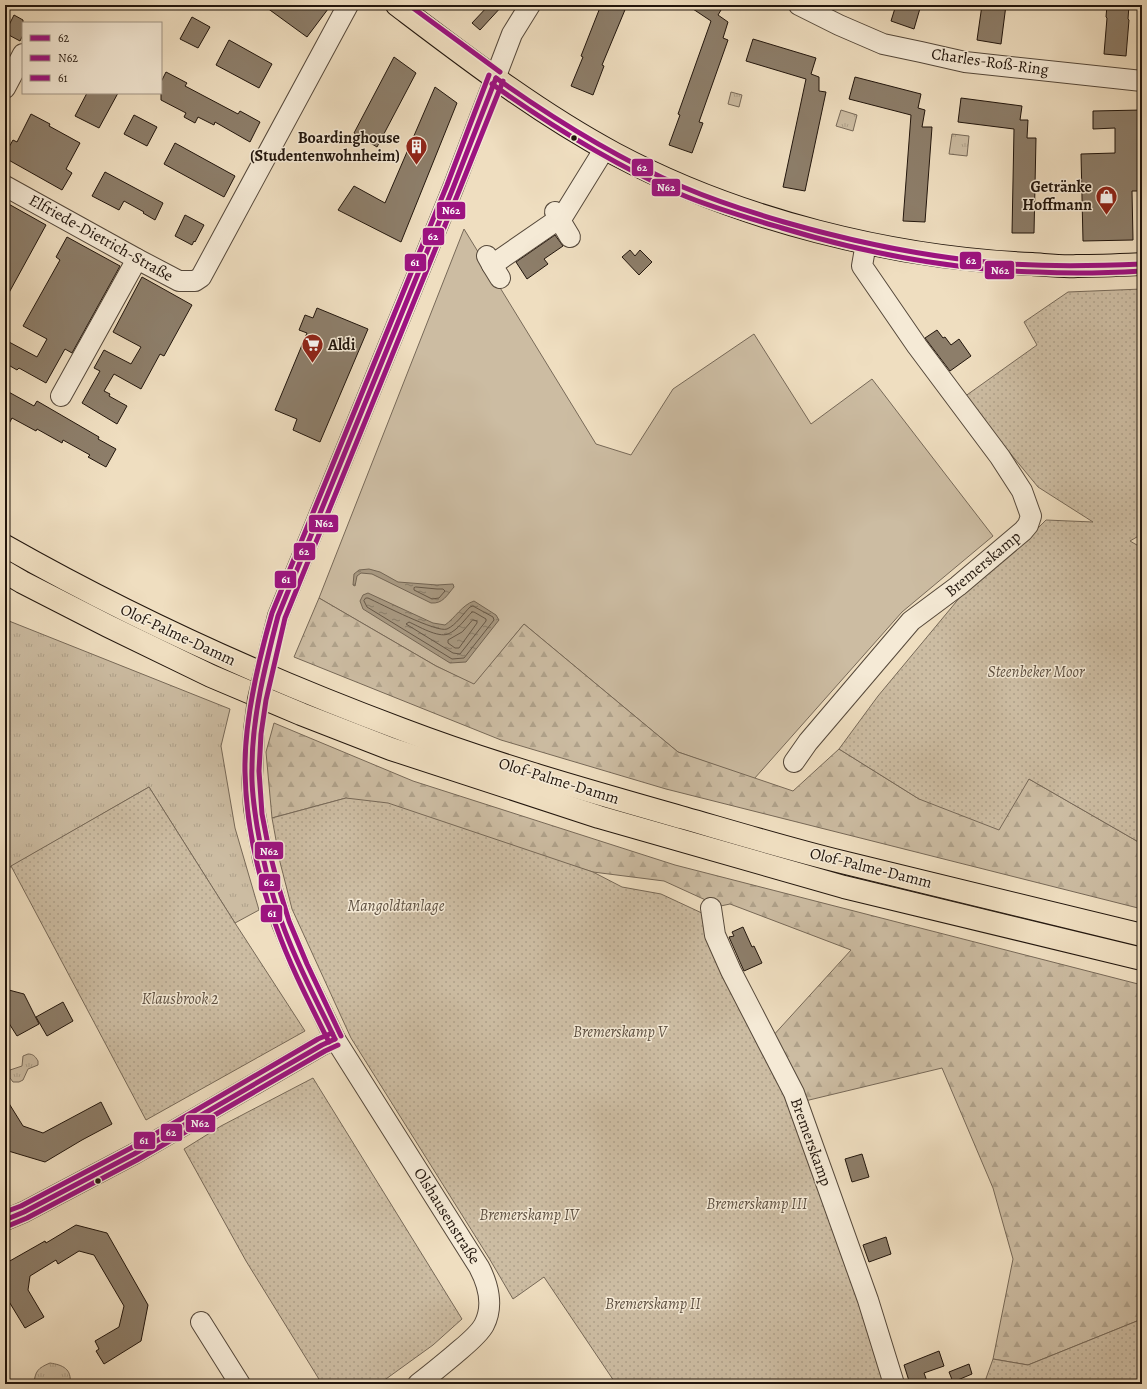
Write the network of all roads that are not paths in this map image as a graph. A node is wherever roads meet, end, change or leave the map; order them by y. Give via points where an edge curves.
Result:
1 (348, 5) edge
2 (397, 5) edge
3 (530, 5) edge
4 (799, 5) edge
5 (22, 56) edge
6 (496, 78) junction
7 (1142, 81) edge
8 (5, 88) edge
9 (605, 148) junction
10 (5, 186) edge
11 (557, 215) junction
12 (570, 237) dead end
13 (866, 243) junction
14 (137, 259) junction
15 (1142, 264) edge
16 (493, 266) dead end
17 (61, 396) dead end
18 (5, 546) edge
19 (5, 572) edge
20 (794, 762) dead end
21 (711, 908) dead end
22 (1142, 935) edge
23 (1142, 959) edge
24 (335, 1039) junction
25 (5, 1220) edge
26 (201, 1322) dead end
27 (240, 1384) edge
28 (418, 1384) edge
29 (894, 1384) edge

1 - 14 street, Elfriede-Dietrich-Straße via 201,277 195,281 179,281
2 - 6 main road
3 - 6 street, Olshausenstraße via 512,34
4 - 7 street, Charles-Roß-Ring via 883,44 965,62
5 - 8 street
6 - 9 main road via 520,96
6 - 24 street, Olshausenstraße, bridge via 278,616 258,699 252,777 254,808 263,859 282,923
9 - 11 street via 563,216
9 - 13 main road via 684,187 738,207
10 - 14 street, Elfriede-Dietrich-Straße
11 - 12 street
11 - 16 street
13 - 15 main road via 941,256 1005,263 1076,266
13 - 20 street, Bremerskamp via 862,266 917,346 1000,457 1022,491 1031,516 1023,531 958,586 911,621
14 - 17 street
18 - 22 main road, Olof-Palme-Damm via 140,618 223,657 314,696 493,761 603,795 831,859
19 - 23 main road, Olof-Palme-Damm via 211,676 391,749 598,817 844,887
21 - 29 street, Bremerskamp via 715,935 731,971 794,1093 866,1293
24 - 25 street via 134,1154
24 - 28 street, Olshausenstraße via 475,1260 486,1282 489,1310 484,1325 468,1343
26 - 27 street

